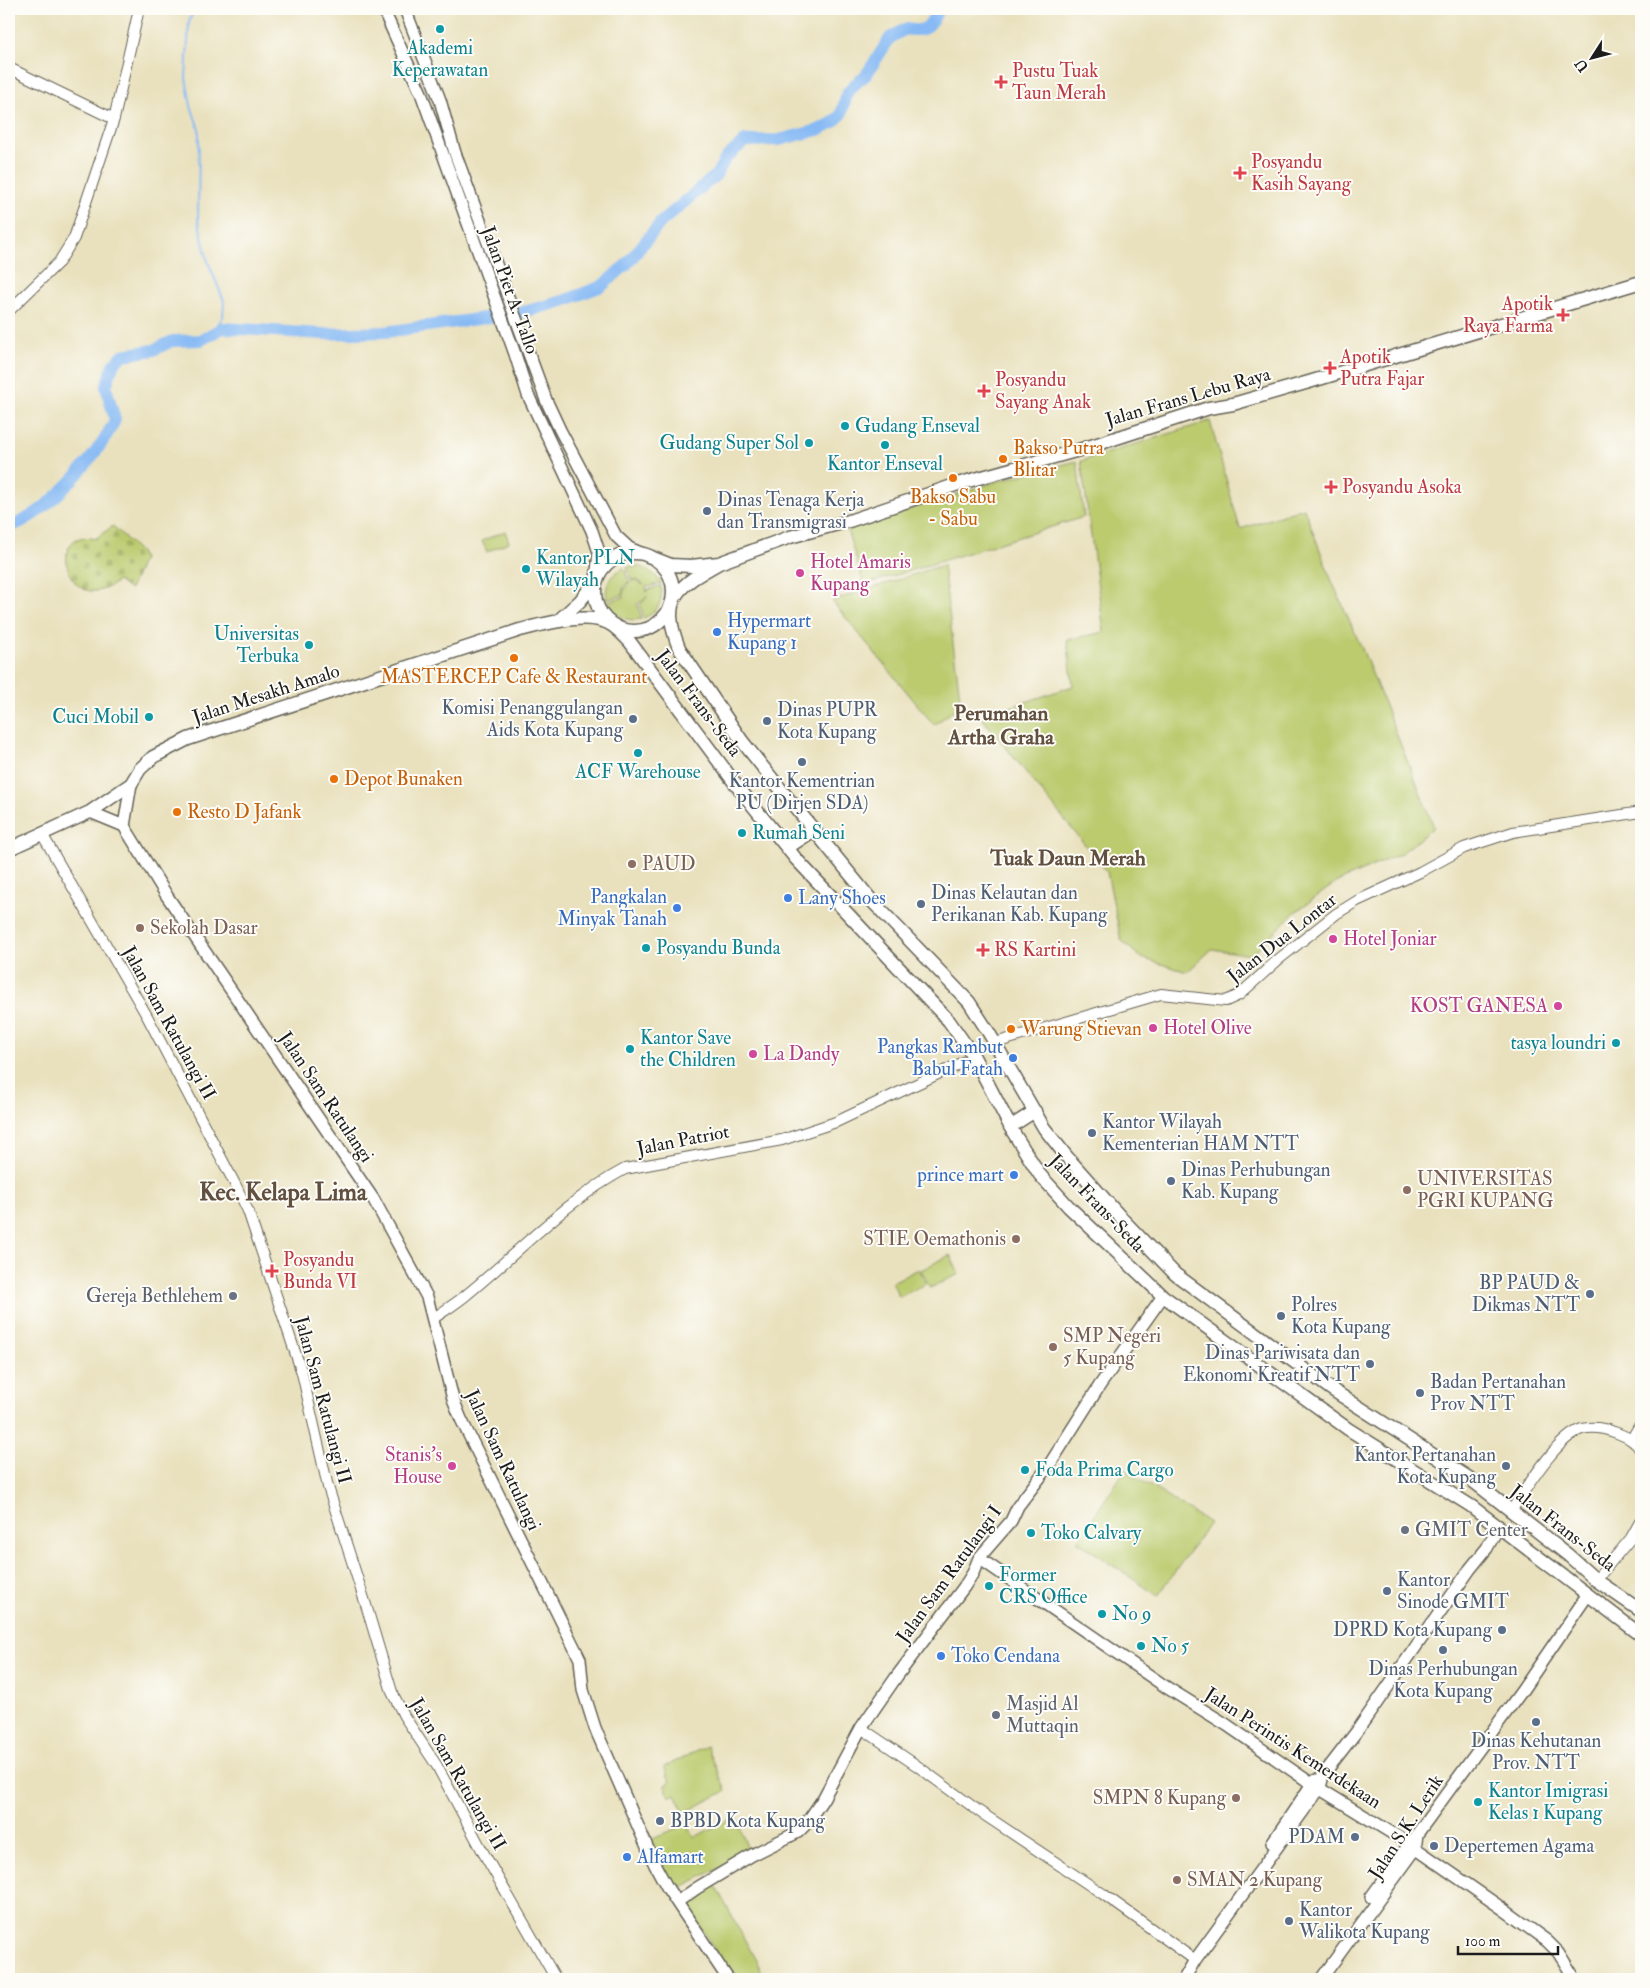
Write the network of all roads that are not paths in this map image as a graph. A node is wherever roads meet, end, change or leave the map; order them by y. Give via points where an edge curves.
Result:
1 (139, 9) edge
2 (383, 9) edge
3 (405, 9) edge
4 (9, 68) edge
5 (114, 119) junction
6 (480, 238) junction
7 (1641, 282) edge
8 (9, 311) edge
9 (648, 556) junction
10 (719, 563) junction
11 (596, 582) junction
12 (672, 603) junction
13 (559, 620) junction
14 (612, 625) junction
15 (131, 784) junction
16 (90, 812) junction
17 (1641, 812) edge
18 (124, 826) junction
19 (814, 830) junction
20 (42, 834) junction
21 (787, 848) junction
22 (9, 849) edge
23 (995, 1043) junction
24 (974, 1057) junction
25 (1035, 1111) junction
26 (1010, 1127) junction
27 (1163, 1296) junction
28 (434, 1318) junction
29 (1330, 1389) junction
30 (1345, 1397) junction
31 (1320, 1407) junction
32 (1333, 1417) junction
33 (1641, 1423) edge
34 (1631, 1440) junction
35 (1641, 1451) edge
36 (1511, 1511) junction
37 (1641, 1520) edge
38 (1499, 1526) junction
39 (978, 1558) junction
40 (1596, 1580) junction
41 (1588, 1596) junction
42 (1641, 1611) edge
43 (1641, 1635) edge
44 (861, 1728) junction
45 (1316, 1786) junction
46 (1411, 1846) junction
47 (677, 1902) junction
48 (1192, 1958) junction
49 (556, 1979) edge
50 (728, 1979) edge
51 (1178, 1979) edge
52 (1184, 1979) edge
53 (1313, 1979) edge
54 (1321, 1979) edge
55 (1575, 1979) edge

1 - 5 street
2 - 6 main road, Jalan Piet A. Tallo via 421,93 442,155
3 - 6 main road, Jalan Piet A. Tallo via 440,100
4 - 5 street
5 - 8 street via 80,222 67,251
6 - 9 main road, Jalan Piet A. Tallo via 560,430 610,528 629,548
6 - 11 main road, Jalan Piet A. Tallo via 538,417 592,531 599,552
7 - 10 main road, Jalan Frans Lebu Raya via 961,483
9 - 10 main road, Jalan Frans Lebu Raya via 671,564 691,566
9 - 11 main road via 632,553 616,557 604,567
9 - 12 main road via 662,564 670,578
10 - 12 main road, Jalan Frans Lebu Raya via 679,590
11 - 13 main road, Jalan Mesakh Amalo
11 - 14 main road via 597,606
12 - 14 main road via 664,617 652,627 636,631
12 - 19 main road, Jalan Frans-Seda via 672,631 679,648 742,741
13 - 14 main road, Jalan Mesakh Amalo via 593,619
13 - 15 main road, Jalan Mesakh Amalo via 188,739 153,758 140,769
14 - 21 main road, Jalan Frans-Seda via 630,642
15 - 16 main road, Jalan Mesakh Amalo
15 - 18 main road
16 - 18 main road
16 - 20 main road, Jalan Mesakh Amalo
17 - 23 street, Jalan Dua Lontar via 1513,832 1458,850 1420,872 1357,901 1329,919 1232,999 1161,994
18 - 28 main road, Jalan Sam Ratulangi via 167,896 374,1200 422,1285
19 - 21 main road
19 - 23 main road, Jalan Frans-Seda via 872,901 969,1002
20 - 22 main road, Jalan Mesakh Amalo
20 - 49 street, Jalan Sam Ratulangi II via 147,1016 248,1211 302,1373 328,1487 392,1692
21 - 24 main road, Jalan Frans-Seda via 949,1021
23 - 25 main road, Jalan Frans-Seda
24 - 26 main road, Jalan Frans-Seda
24 - 28 street, Jalan Patriot via 860,1112 800,1135 625,1169 556,1216 466,1295
25 - 26 main road
25 - 29 main road, Jalan Frans-Seda via 1067,1157 1175,1274
26 - 27 main road, Jalan Frans-Seda via 1040,1175 1056,1193
27 - 31 main road, Jalan Frans-Seda
27 - 39 main road, Jalan Sam Ratulangi I via 1018,1506 1011,1521
28 - 47 main road, Jalan Sam Ratulangi via 455,1404 570,1637 582,1664 583,1690 594,1728 655,1864
29 - 30 main road, Jalan Frans-Seda
29 - 31 main road via 1330,1401
30 - 32 main road via 1335,1404
30 - 36 main road, Jalan Frans-Seda via 1469,1478
31 - 32 main road, Jalan Frans-Seda
32 - 38 main road, Jalan Frans-Seda
33 - 34 street
34 - 35 street
34 - 36 street via 1601,1429 1580,1429 1555,1451
36 - 40 main road, Jalan Frans-Seda
37 - 40 street via 1631,1538
38 - 41 main road, Jalan Frans-Seda
38 - 45 main road via 1487,1548
39 - 44 main road, Jalan Sam Ratulangi I via 964,1587
39 - 45 main road, Jalan Perintis Kemerdekaan
40 - 42 main road, Jalan Frans-Seda
41 - 43 main road, Jalan Frans-Seda
41 - 46 main road, Jalan S.K. Lerik
44 - 47 main road, Jalan Sam Ratulangi I via 806,1824 798,1832 752,1855
44 - 48 street
45 - 46 main road, Jalan Perintis Kemerdekaan
45 - 48 main road
46 - 53 main road
46 - 54 main road, Jalan S.K. Lerik
46 - 55 main road, Jalan Perintis Kemerdekaan via 1548,1941
47 - 50 main road, Jalan Sam Ratulangi
48 - 51 main road
48 - 52 main road

